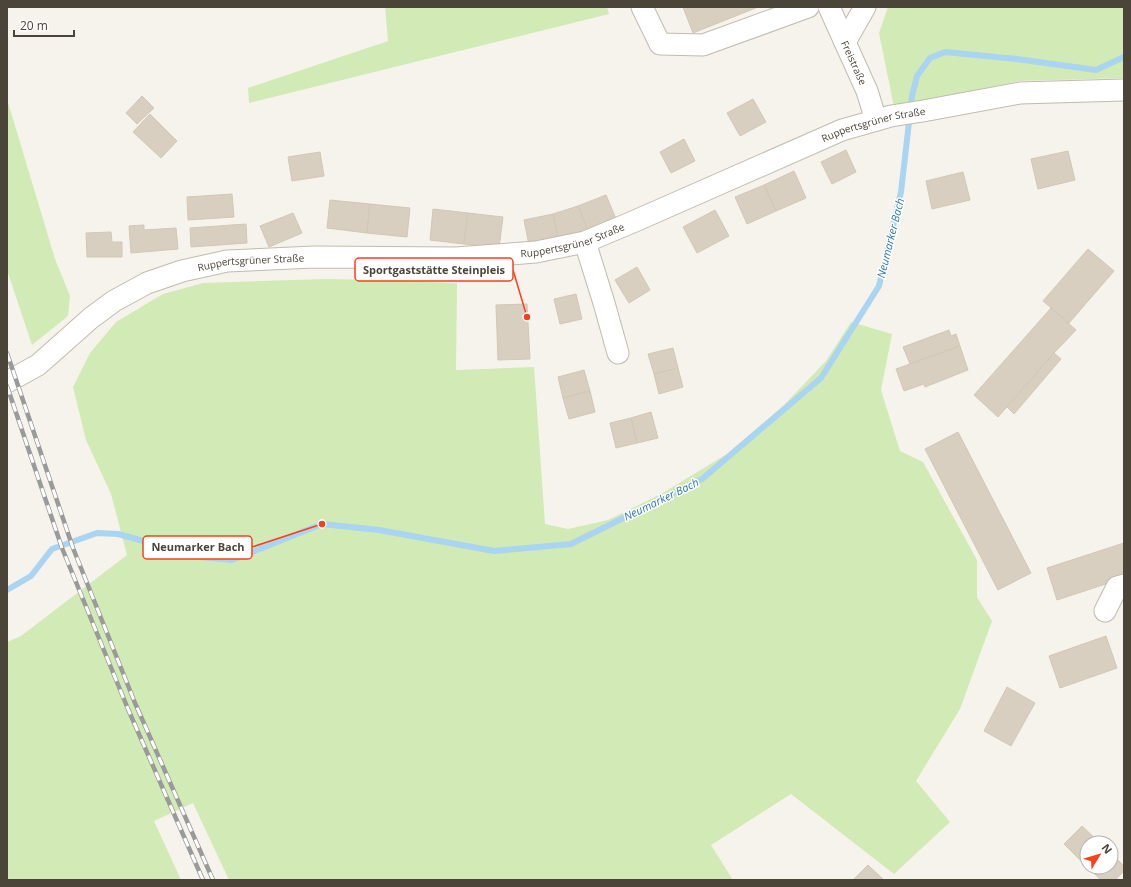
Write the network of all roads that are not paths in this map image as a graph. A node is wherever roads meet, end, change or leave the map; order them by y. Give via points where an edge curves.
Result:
1 (642, 7) edge
2 (808, 7) edge
3 (829, 7) edge
4 (865, 7) edge
5 (845, 42) junction
6 (1124, 90) edge
7 (883, 118) junction
8 (585, 242) junction
9 (618, 353) dead end
10 (7, 382) edge
11 (1124, 585) edge
12 (1105, 611) dead end

1 - 2 street via 660,44 703,45
3 - 5 street, Freistraße
4 - 5 street
5 - 7 street, Freistraße
6 - 7 street, Ruppertsgrüner Straße via 1020,93
7 - 8 street, Ruppertsgrüner Straße via 842,130
8 - 9 street
8 - 10 street, Ruppertsgrüner Straße via 536,252 456,258 314,257 227,261 182,270 148,283 114,301 38,365
11 - 12 street via 1117,587

